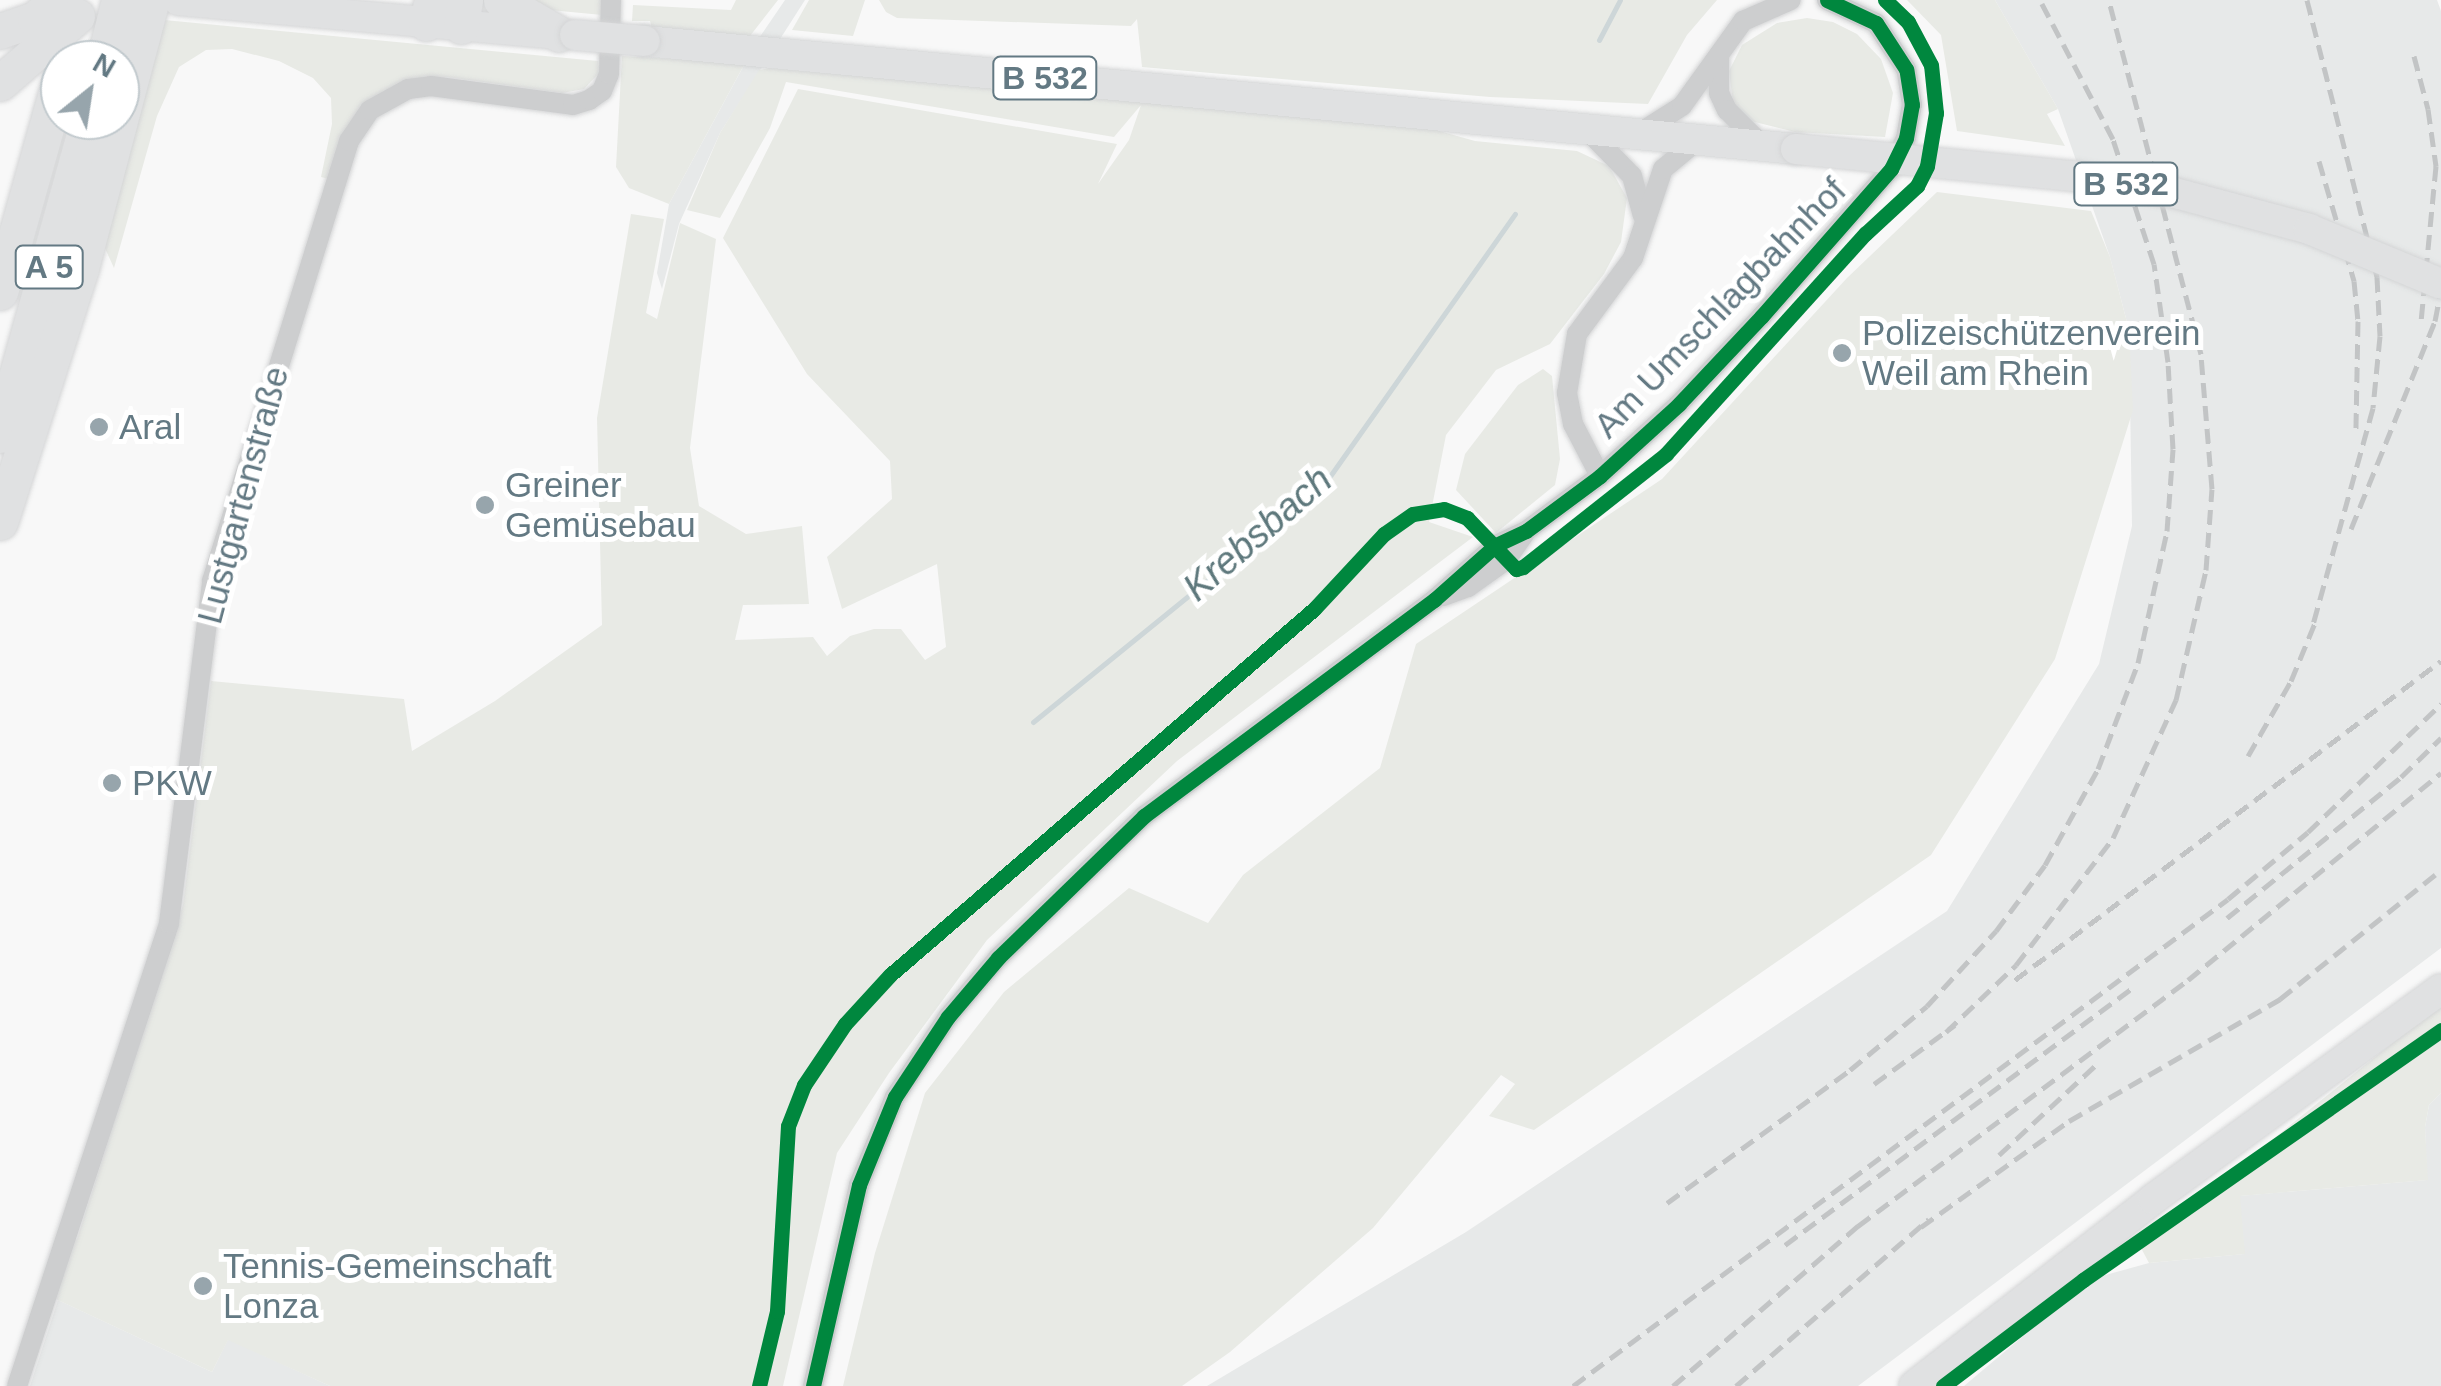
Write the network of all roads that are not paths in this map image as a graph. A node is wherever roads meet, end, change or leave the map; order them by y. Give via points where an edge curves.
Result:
1 (119, 0) edge
2 (152, 0) edge
3 (178, 0) edge
4 (500, 0) edge
5 (611, 0) edge
6 (1792, 0) edge
7 (1827, 0) edge
8 (72, 5) edge
9 (446, 12) edge
10 (0, 32) edge
11 (568, 35) junction
12 (68, 40) edge
13 (109, 40) edge
14 (1719, 53) junction
15 (0, 83) edge
16 (1586, 128) junction
17 (1638, 134) junction
18 (43, 140) edge
19 (82, 140) edge
20 (1698, 140) junction
21 (1763, 146) junction
22 (1644, 218) junction
23 (2441, 284) edge
24 (0, 292) edge
25 (0, 435) edge
26 (1600, 476) junction
27 (0, 522) edge
28 (2441, 989) edge
29 (17, 1386) edge
30 (813, 1386) edge
31 (1914, 1386) edge

1 - 13 highway
2 - 27 highway via 81,268
3 - 9 main road, B 532
4 - 11 highway
5 - 29 street, Lustgartenstraße via 608,74 589,100 573,105 408,88 370,110 350,142 212,581 168,923
6 - 14 street via 1744,20
7 - 26 street, Am Umschlagbahnhof via 1876,23 1900,54 1912,106 1898,156 1761,317
8 - 10 highway
8 - 12 highway
8 - 15 highway
9 - 11 main road, B 532
11 - 16 main road, B 532, bridge
14 - 17 street via 1682,106
14 - 21 street via 1727,110
16 - 17 main road, B 532
16 - 22 street via 1632,176
17 - 20 main road, B 532
18 - 24 highway, A 5
19 - 25 highway, A 5
20 - 21 main road, B 532
20 - 22 street, Am Umschlagbahnhof via 1663,168
21 - 23 main road, B 532, bridge via 2074,176 2176,193 2310,229
22 - 26 street, Am Umschlagbahnhof via 1633,258 1594,306 1570,359 1567,393 1574,424
26 - 30 street, Am Umschlagbahnhof via 1496,545 1434,600 1144,816 998,958 894,1097 859,1185
28 - 31 main road

